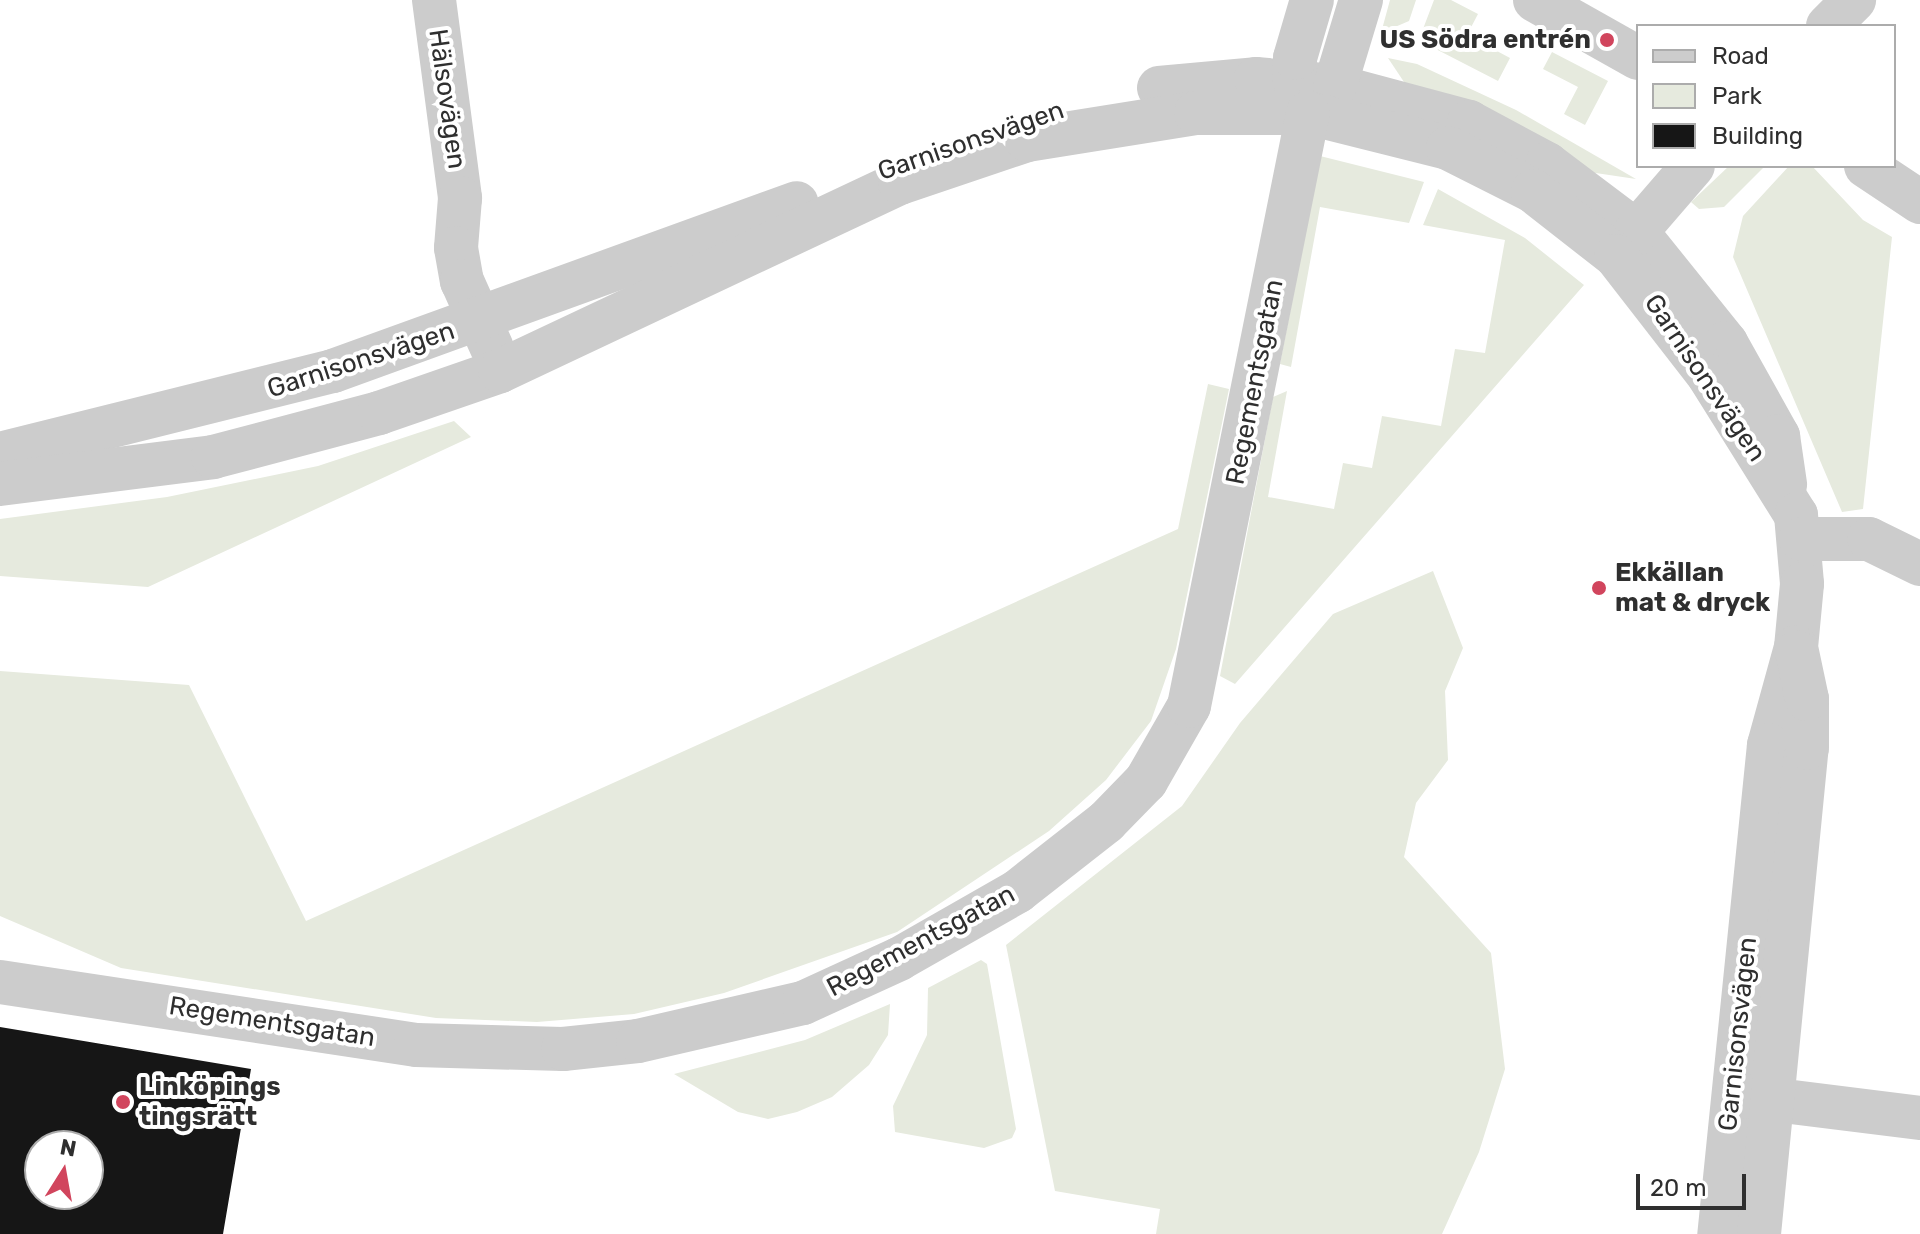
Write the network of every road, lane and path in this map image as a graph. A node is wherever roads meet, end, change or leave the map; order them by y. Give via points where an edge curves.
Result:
1 (434, 0) edge
2 (1312, 0) edge
3 (1361, 0) edge
4 (1535, 0) edge
5 (1854, 0) edge
6 (1830, 24) edge
7 (1636, 57) edge
8 (1312, 93) junction
9 (1691, 168) edge
10 (1869, 168) edge
11 (1920, 202) edge
12 (1626, 244) junction
13 (484, 321) junction
14 (500, 371) junction
15 (0, 454) edge
16 (0, 484) edge
17 (1801, 539) junction
18 (1920, 564) edge
19 (0, 957) edge
20 (0, 982) edge
21 (71, 990) junction
22 (1752, 1097) junction
23 (1920, 1118) edge
24 (1719, 1234) edge
25 (1759, 1234) edge

1 - 13 street, Hälsovägen via 460,198 484,242 491,276
2 - 8 street via 1298,35
3 - 8 street
4 - 7 street
5 - 6 street
8 - 12 street, Garnisonsvägen via 1435,111 1494,134 1594,195
8 - 13 street, Garnisonsvägen via 1134,91 1037,116
8 - 14 street, Garnisonsvägen via 1138,119 974,155 900,183
8 - 21 street, Regementsgatan via 1189,706 1146,781 1106,822 1018,891 911,952 803,1003 638,1041 563,1049 416,1045
9 - 12 street
10 - 11 street
12 - 17 street, Garnisonsvägen via 1787,494
13 - 14 street, Hälsovägen
13 - 15 street, Garnisonsvägen via 250,395
14 - 16 street, Garnisonsvägen via 284,442 157,467
17 - 18 street via 1869,539
17 - 22 street, Garnisonsvägen via 1796,647 1807,699 1807,748
19 - 21 street, Regementsgatan
20 - 21 street, Regementsgatan
22 - 23 street
22 - 24 street, Garnisonsvägen
22 - 25 street, Garnisonsvägen

